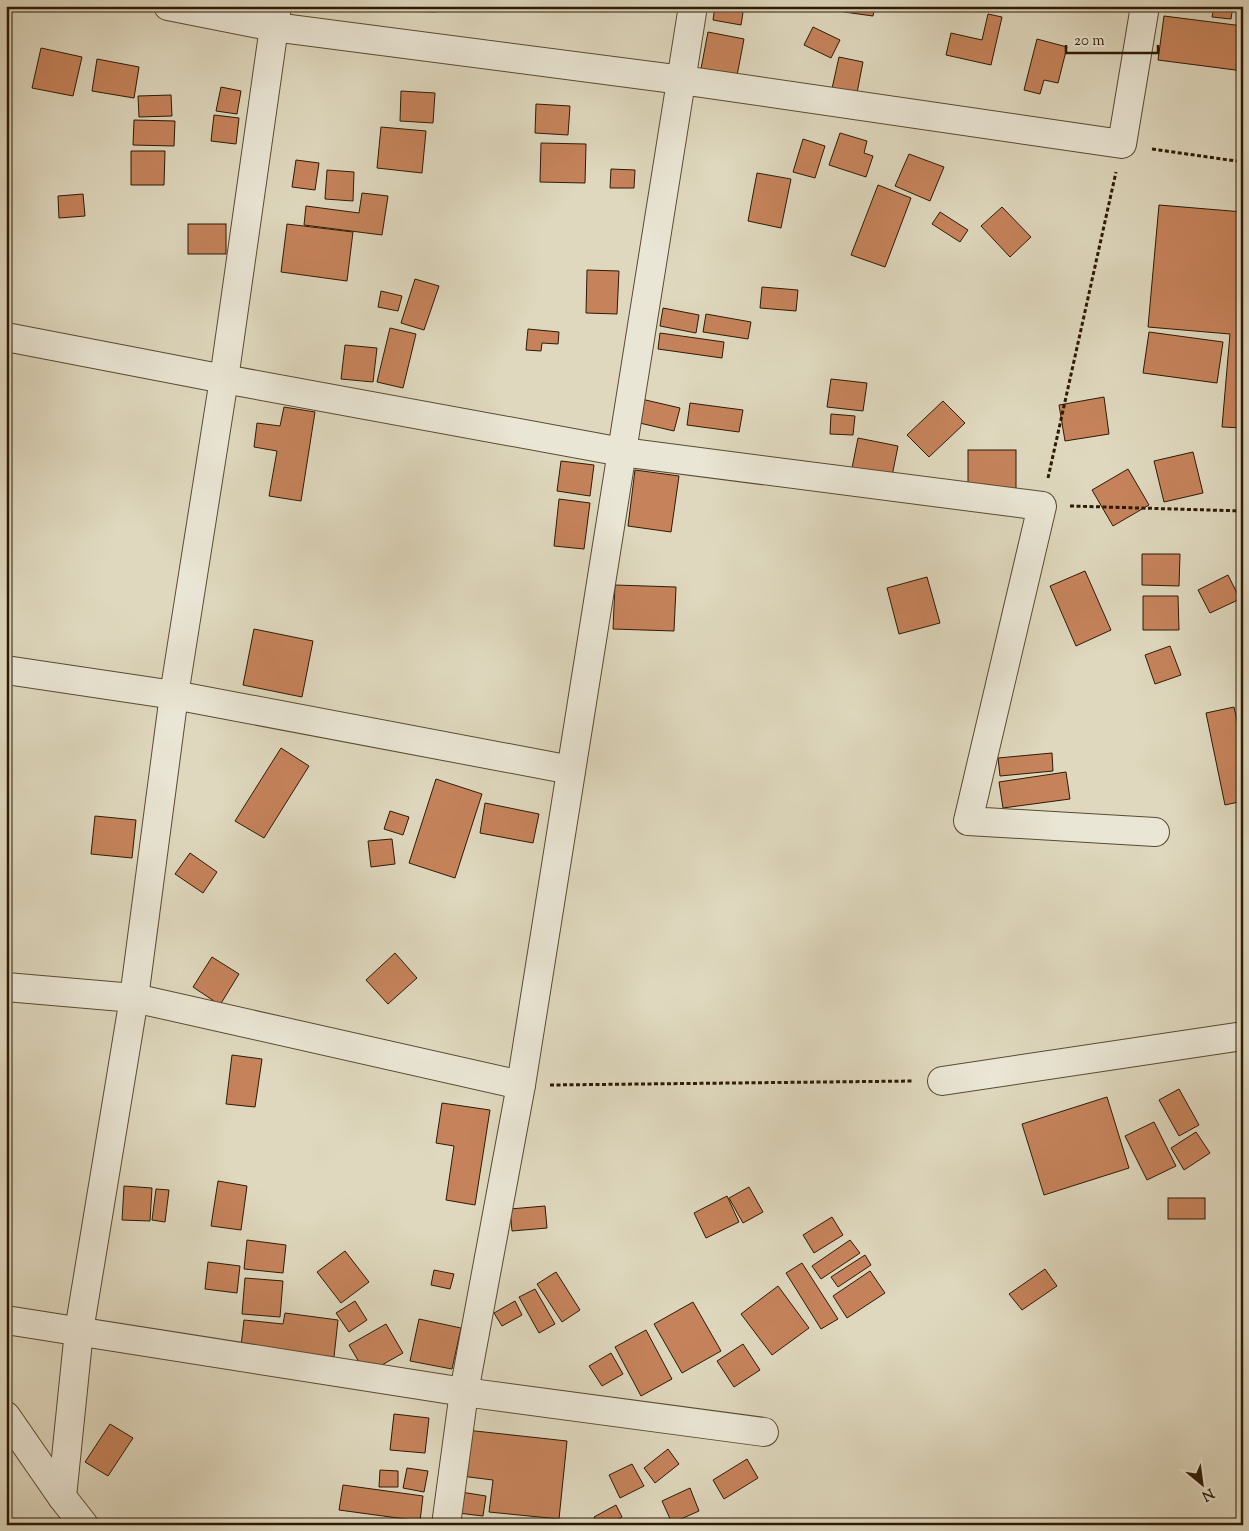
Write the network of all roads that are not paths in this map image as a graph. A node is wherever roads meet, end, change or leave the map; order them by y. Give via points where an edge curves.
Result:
1 (168, 6) edge
2 (693, 6) edge
3 (1145, 6) edge
4 (275, 17) edge
5 (682, 80) junction
6 (6, 337) edge
7 (224, 379) junction
8 (622, 452) junction
9 (6, 670) edge
10 (174, 695) junction
11 (571, 770) junction
12 (1155, 832) dead end
13 (6, 987) edge
14 (134, 998) junction
15 (1243, 1036) edge
16 (942, 1081) road end
17 (521, 1085) junction
18 (6, 1320) edge
19 (80, 1331) junction
20 (464, 1392) junction
21 (6, 1416) edge
22 (764, 1432) dead end
23 (62, 1497) junction
24 (84, 1525) edge
25 (446, 1525) edge

1 - 4 street
2 - 5 street
3 - 5 street via 1122,144
4 - 5 street
4 - 7 street
5 - 8 street
6 - 7 street
7 - 8 street
7 - 10 street
8 - 11 street
8 - 12 street via 1042,506 968,821
9 - 10 street
10 - 11 street
10 - 14 street
11 - 17 street
13 - 14 street
14 - 17 street
14 - 19 street
15 - 16 street
17 - 20 street
18 - 19 street
19 - 20 street
19 - 23 street
20 - 22 street
20 - 25 street
21 - 23 street
23 - 24 street

